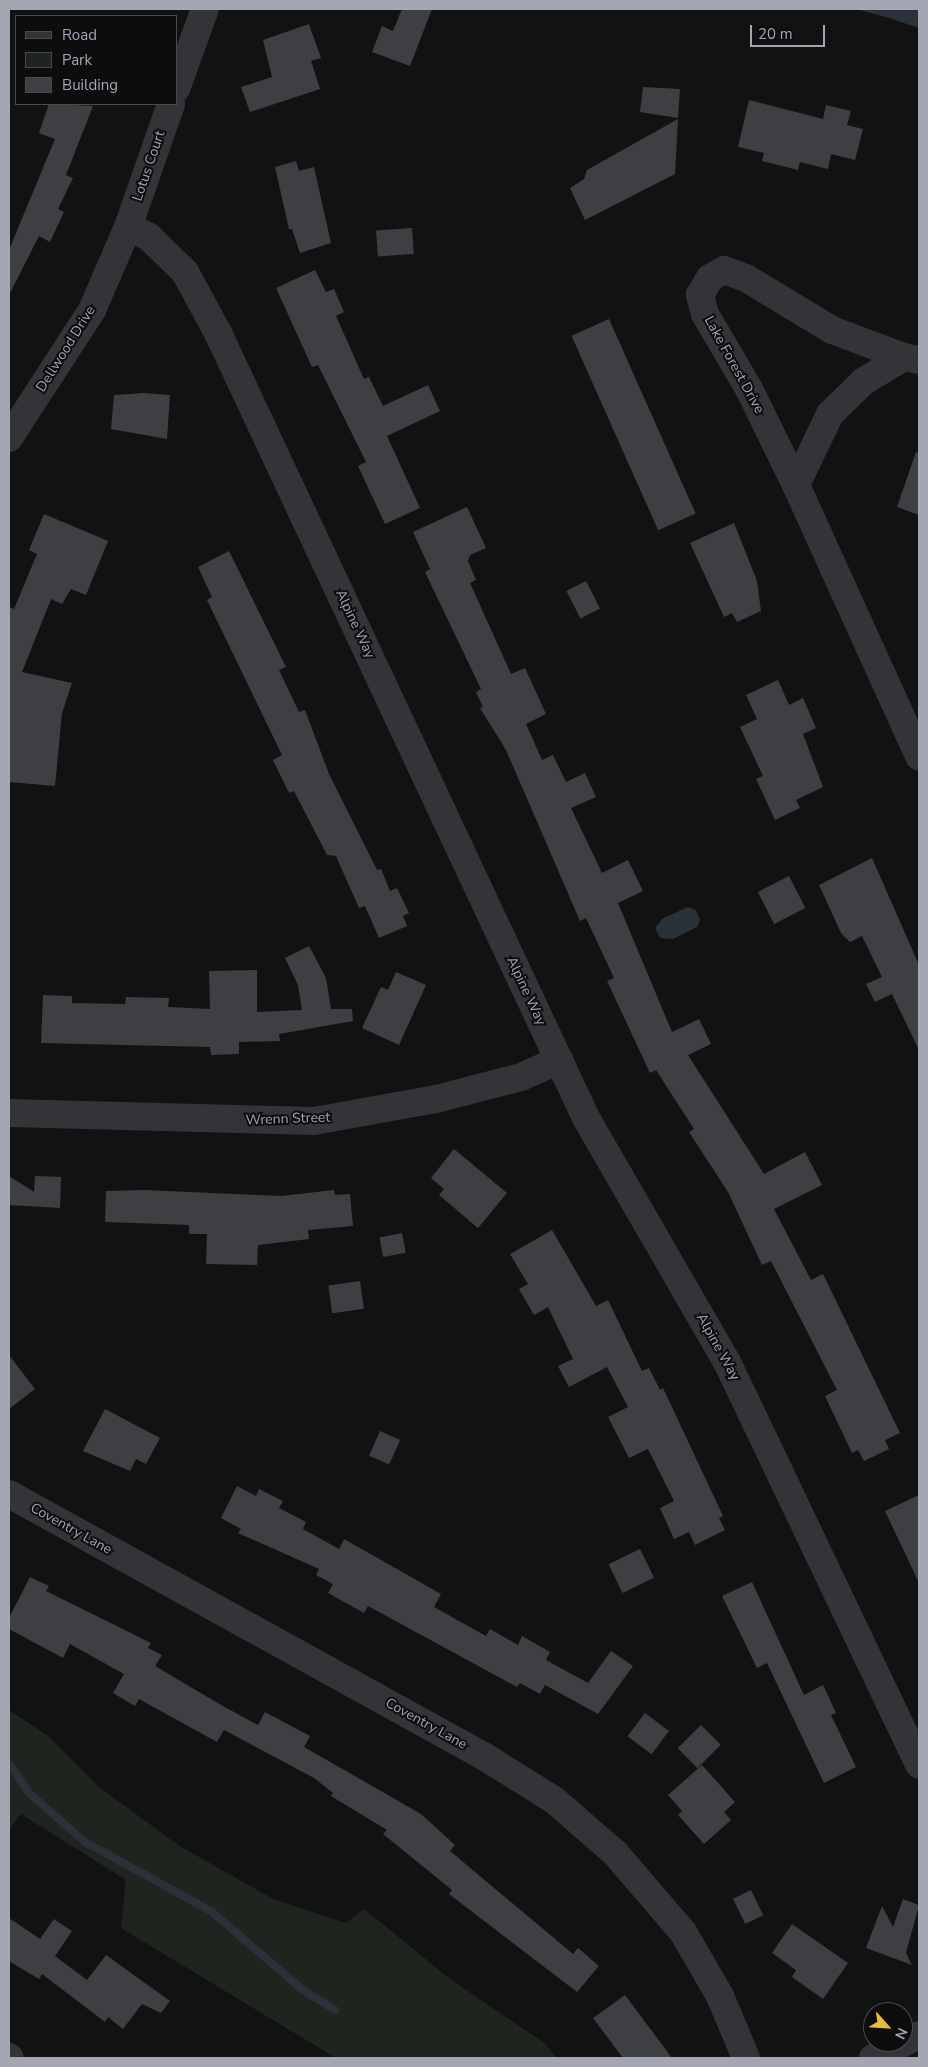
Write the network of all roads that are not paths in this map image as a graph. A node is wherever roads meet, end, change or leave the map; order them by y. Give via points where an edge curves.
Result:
1 (205, 9) edge
2 (178, 83) edge
3 (171, 105) edge
4 (128, 228) junction
5 (912, 358) edge
6 (9, 438) edge
7 (796, 486) junction
8 (919, 756) edge
9 (559, 1060) junction
10 (9, 1113) edge
11 (9, 1494) edge
12 (919, 1765) edge
13 (919, 2035) edge
14 (746, 2058) edge
15 (873, 2058) edge

1 - 2 street
3 - 4 street, Lotus Court
4 - 6 street, Dellwood Drive via 92,310
4 - 9 street, Alpine Way via 149,237 185,272 218,333
5 - 7 street, Lake Forest Drive via 864,381 830,414
5 - 7 street, Lake Forest Drive via 832,330 746,278 724,270 710,278 700,295 705,314 749,389
7 - 8 street, Lake Forest Drive
9 - 10 street, Wrenn Street via 521,1077 436,1099 314,1121
9 - 12 street, Alpine Way via 616,1173 727,1362
11 - 14 street, Coventry Lane via 477,1752 554,1800 615,1853 683,1932 715,1987
13 - 15 street

